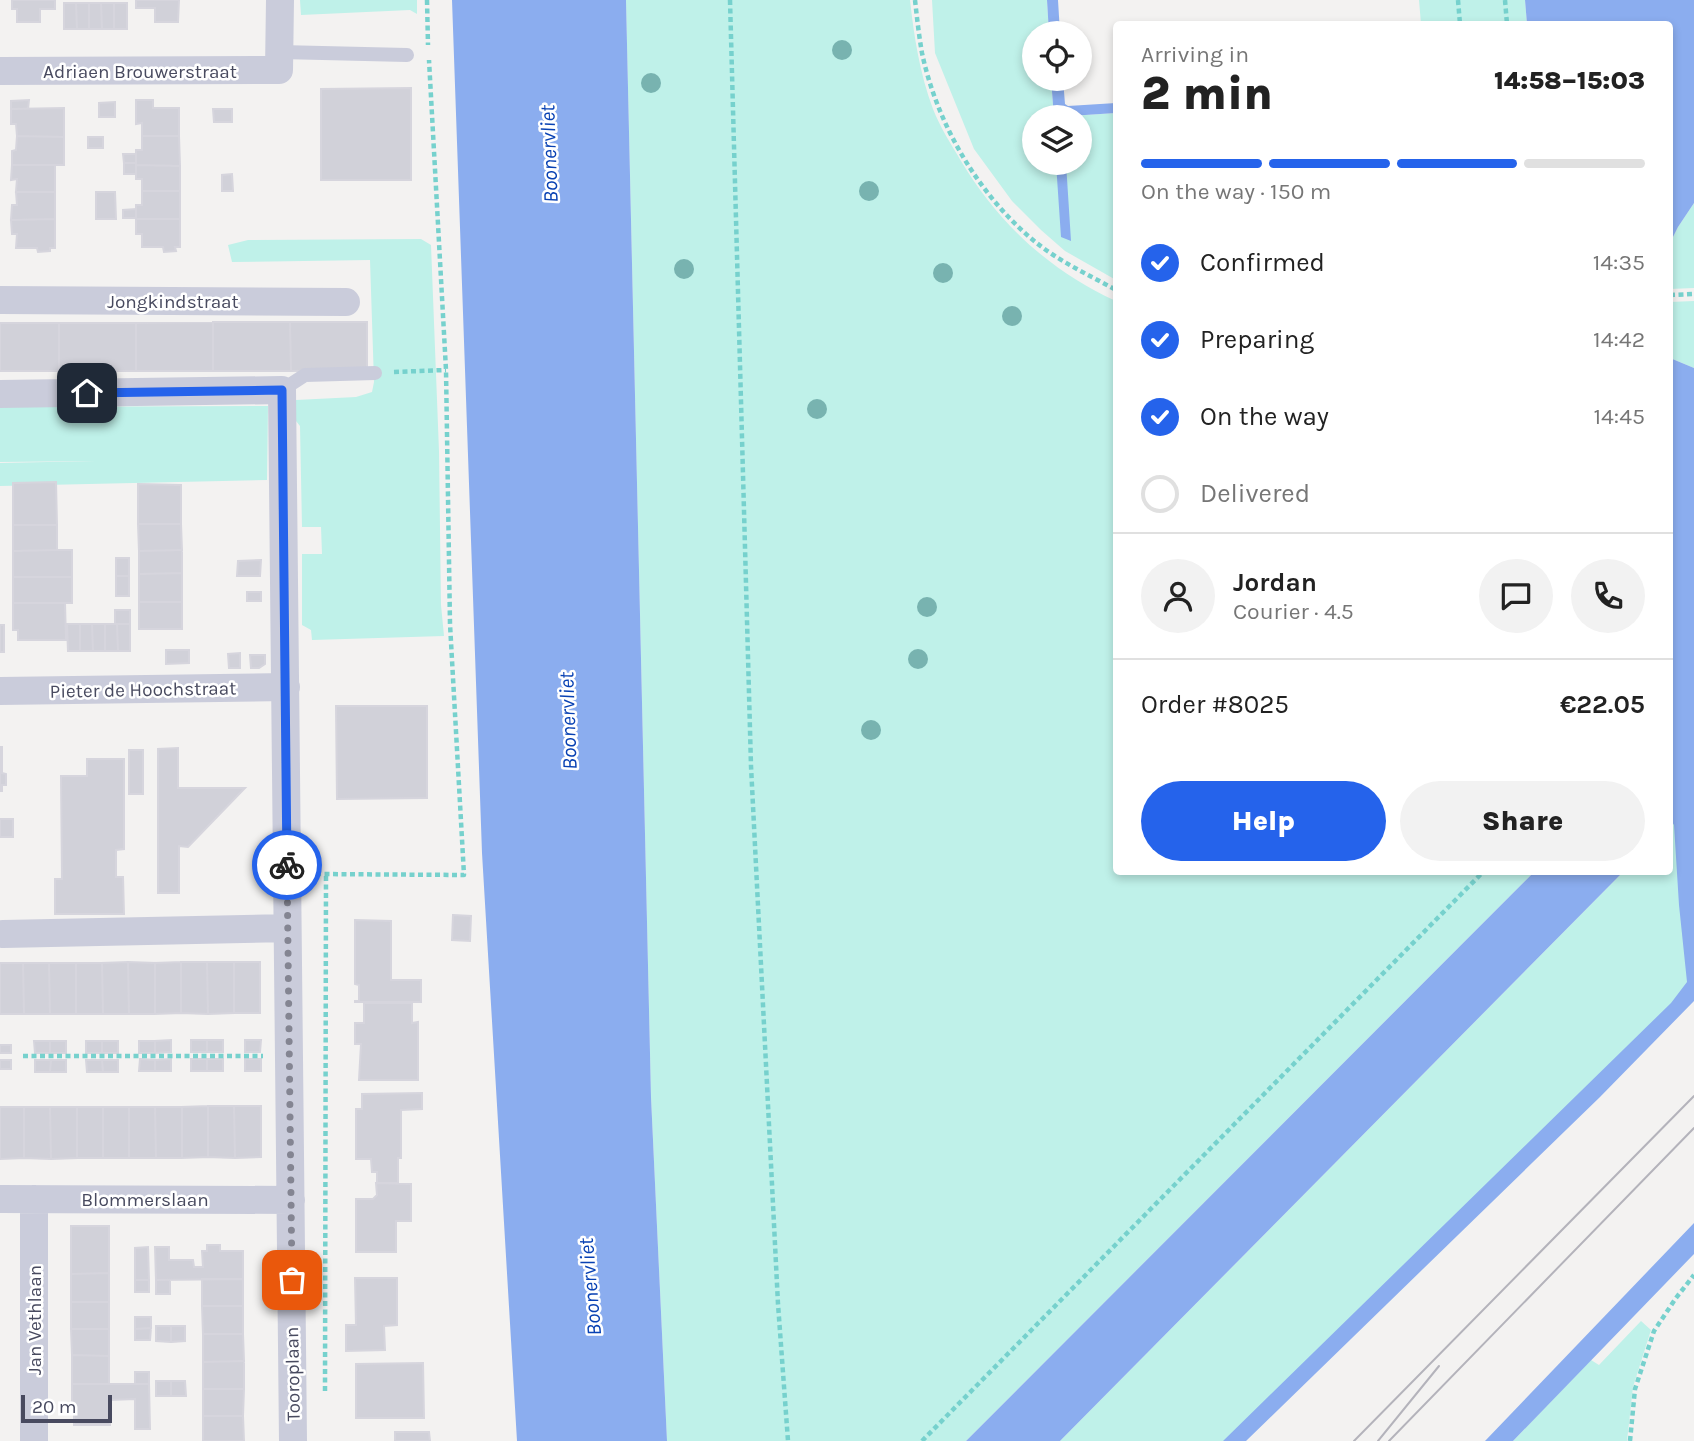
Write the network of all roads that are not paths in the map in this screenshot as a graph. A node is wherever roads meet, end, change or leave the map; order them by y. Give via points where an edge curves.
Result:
1 (280, 0) edge
2 (407, 55) dead end
3 (280, 61) junction
4 (0, 71) edge
5 (0, 300) edge
6 (345, 302) dead end
7 (375, 373) road end
8 (282, 390) junction
9 (0, 394) edge
10 (286, 687) junction
11 (0, 691) edge
12 (287, 928) junction
13 (3, 933) dead end
14 (0, 1199) edge
15 (34, 1199) junction
16 (291, 1200) junction
17 (34, 1441) edge
18 (293, 1441) edge

1 - 3 street
2 - 3 lane
3 - 4 street, Adriaen Brouwerstraat
5 - 6 street, Jongkindstraat
7 - 8 lane via 305,375
8 - 9 street
8 - 10 street, Tooroplaan
10 - 11 street, Pieter de Hoochstraat
10 - 12 street, Tooroplaan
12 - 13 street
12 - 16 street, Tooroplaan
14 - 15 street, Blommerslaan
15 - 16 street, Blommerslaan
15 - 17 street, Jan Vethlaan
16 - 18 street, Tooroplaan

